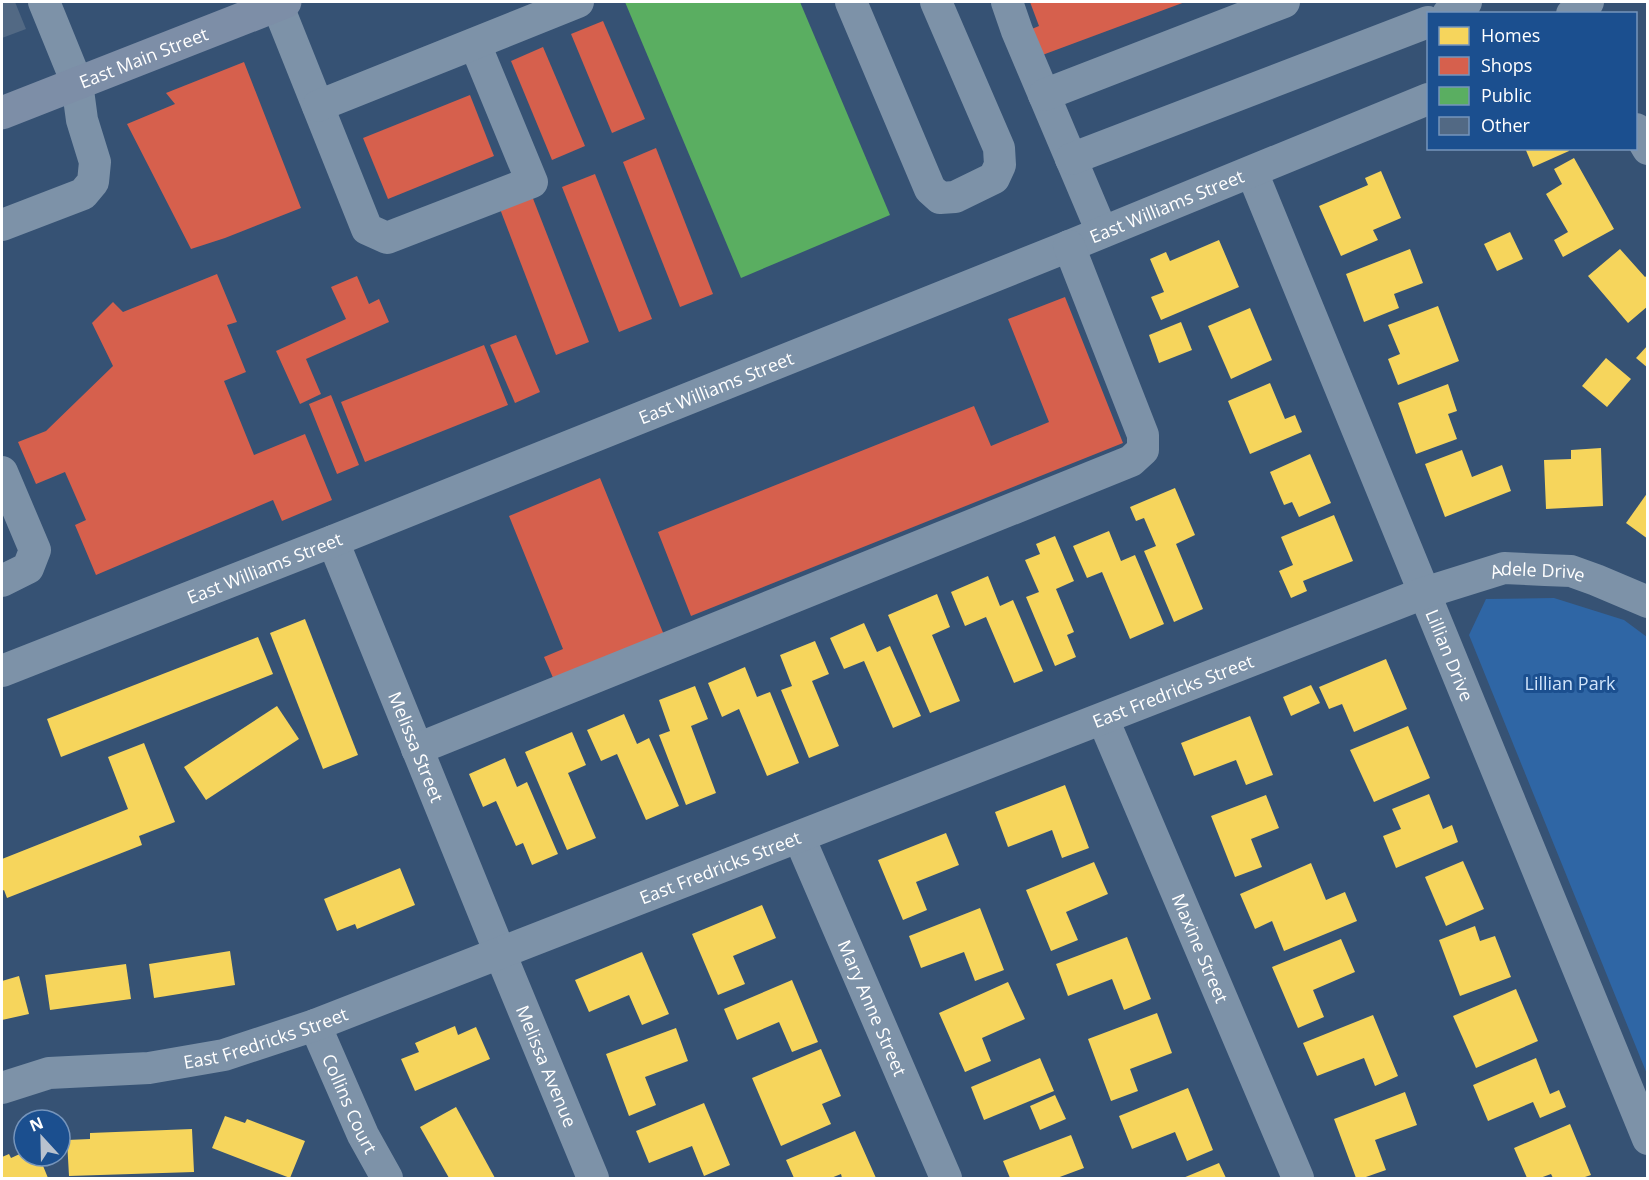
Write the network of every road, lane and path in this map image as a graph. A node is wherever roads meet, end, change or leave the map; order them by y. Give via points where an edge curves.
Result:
1 (45, 2) edge
2 (578, 2) edge
3 (851, 2) edge
4 (936, 2) edge
5 (1007, 2) edge
6 (1284, 2) edge
7 (1466, 2) edge
8 (281, 3) edge
9 (1451, 12) edge
10 (1427, 22) edge
11 (475, 44) junction
12 (76, 83) junction
13 (1044, 95) junction
14 (1427, 99) edge
15 (318, 106) junction
16 (2, 113) edge
17 (1637, 132) edge
18 (1647, 149) edge
19 (1071, 159) junction
20 (1252, 171) junction
21 (2, 225) edge
22 (1102, 232) junction
23 (1069, 246) junction
24 (2, 472) edge
25 (333, 541) junction
26 (2, 581) edge
27 (1424, 593) junction
28 (1647, 602) edge
29 (2, 671) edge
30 (1103, 719) junction
31 (417, 749) junction
32 (800, 837) junction
33 (500, 953) junction
34 (315, 1025) junction
35 (2, 1088) edge
36 (1647, 1139) edge
37 (387, 1179) edge
38 (593, 1179) edge
39 (946, 1179) edge
40 (1298, 1179) edge

1 - 12 street
2 - 11 street
3 - 4 street via 930,189 940,198 955,197 994,178 1000,165 999,148
5 - 13 street
6 - 13 street
7 - 9 street
8 - 12 main road, East Main Street
8 - 15 street
10 - 19 street
11 - 15 street
11 - 15 street via 532,182 387,237 367,229
12 - 16 main road, East Main Street
12 - 21 street via 95,162 93,182 83,194
13 - 19 street
14 - 20 street, East Williams Street
17 - 18 street
19 - 22 street
20 - 22 street, East Williams Street
20 - 27 street, Lillian Drive
22 - 23 street, East Williams Street
23 - 25 street, East Williams Street
23 - 31 street via 1143,435 1143,450 1131,460
24 - 26 street via 35,550 28,568
25 - 29 street, East Williams Street
25 - 31 street, Melissa Street
27 - 28 street, Adele Drive via 1504,568 1554,570 1571,571
27 - 30 street, East Fredricks Street
27 - 36 street, Lillian Drive
30 - 32 street, East Fredricks Street
30 - 40 street, Maxine Street
31 - 33 street, Melissa Street
32 - 33 street, East Fredricks Street
32 - 39 street, Mary Anne Street
33 - 34 street, East Fredricks Street
33 - 38 street, Melissa Avenue
34 - 35 street, East Fredricks Street via 224,1055 149,1068 49,1073
34 - 37 street, Collins Court via 363,1135

